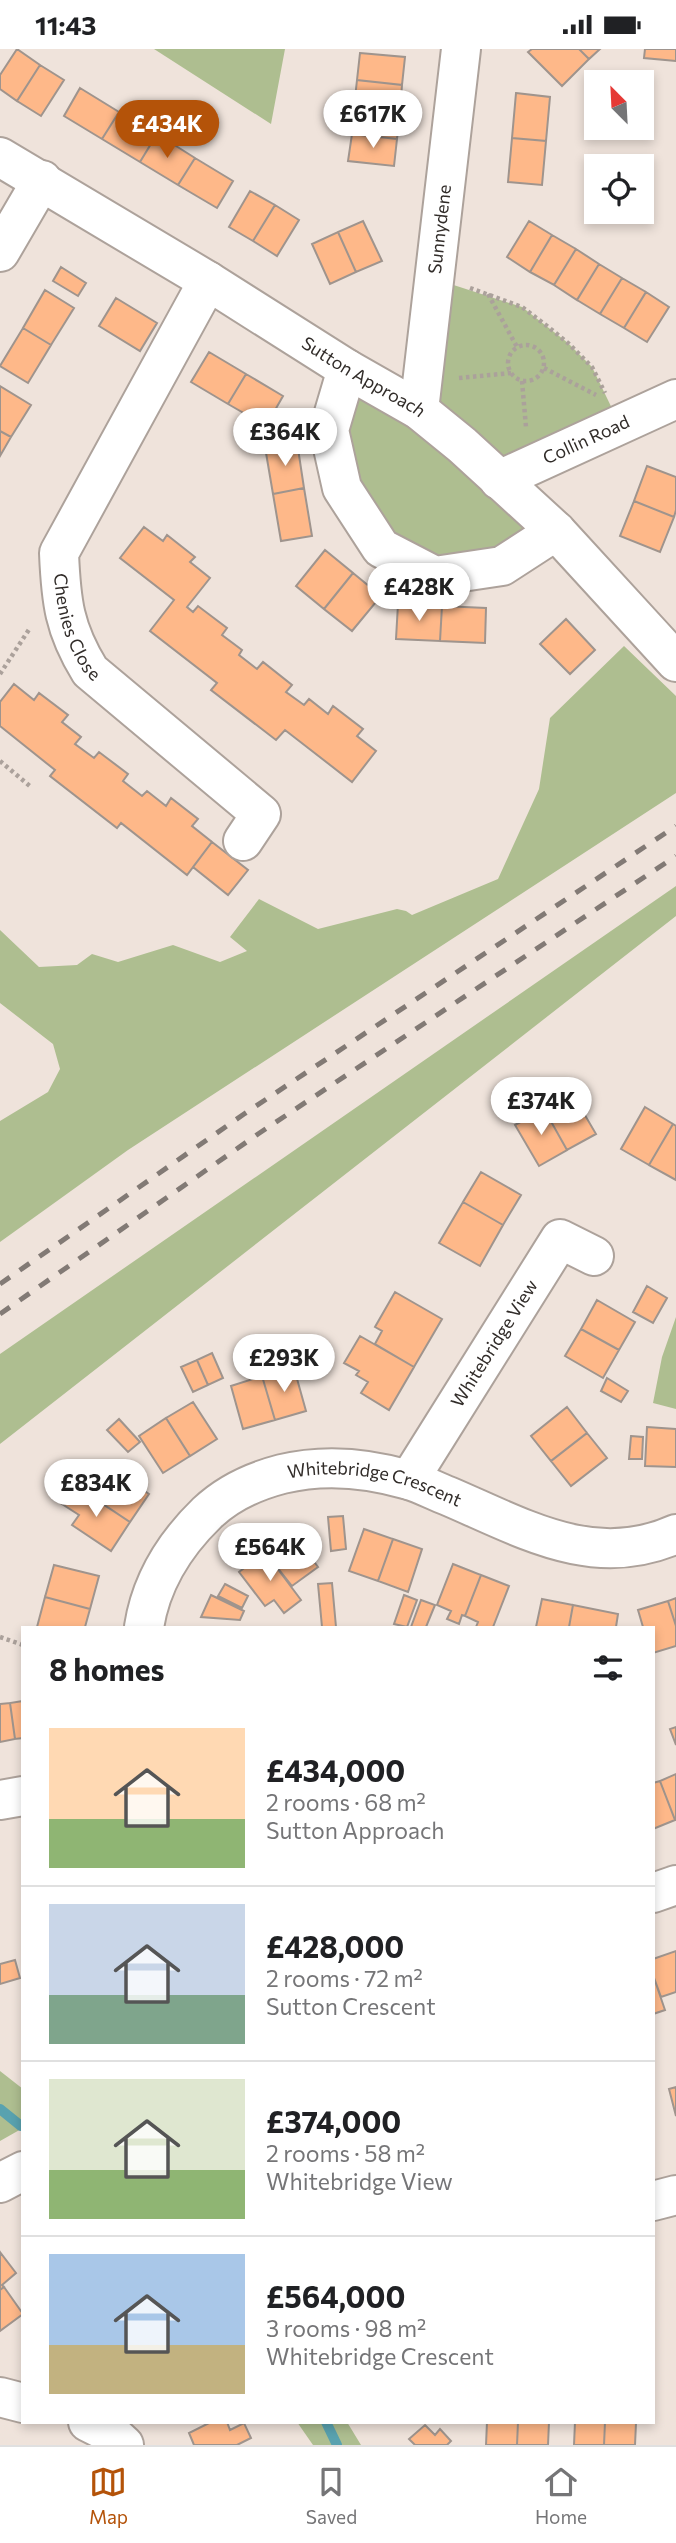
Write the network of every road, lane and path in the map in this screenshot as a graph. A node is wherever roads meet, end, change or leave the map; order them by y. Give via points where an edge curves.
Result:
1 (461, 49) edge
2 (0, 157) edge
3 (42, 180) junction
4 (0, 252) edge
5 (435, 279) junction
6 (208, 281) junction
7 (488, 294) junction
8 (517, 347) junction
9 (544, 368) junction
10 (346, 369) junction
11 (511, 373) junction
12 (421, 396) junction
13 (676, 399) edge
14 (499, 480) junction
15 (556, 531) junction
16 (676, 662) edge
17 (0, 761) edge
18 (31, 787) dead end
19 (243, 841) dead end
20 (594, 1257) dead end
21 (409, 1480) junction
22 (676, 1534) edge
23 (144, 1626) edge
24 (0, 1637) edge
25 (21, 1644) edge
26 (21, 1797) edge
27 (0, 1800) edge
28 (676, 1885) edge
29 (655, 1892) edge
30 (21, 2172) edge
31 (0, 2183) edge
32 (676, 2195) edge
33 (655, 2200) edge
34 (0, 2397) edge
35 (21, 2402) edge
36 (92, 2424) edge
37 (124, 2445) edge

1 - 5 street, Sunnydene
2 - 3 street, Sutton Approach
3 - 4 street
3 - 6 street, Sutton Approach
5 - 7 path
5 - 12 street, Sunnydene
6 - 10 street, Sutton Approach
6 - 19 street, Chenies Close via 60,553 61,579 73,644 90,671 261,814
7 - 8 path
7 - 9 path via 522,307 568,343 592,367 610,403
8 - 9 path via 534,346 543,355
8 - 11 path via 509,356
9 - 11 path via 532,380 520,380
10 - 12 street, Sutton Approach
10 - 15 street via 329,430 342,488 382,548 435,576 502,566
11 - 12 path
12 - 14 street, Sutton Approach
13 - 14 street, Collin Road
14 - 15 street, Sutton Approach
15 - 16 street, Sutton Approach
17 - 18 path
20 - 21 street, Whitebridge View via 560,1239
21 - 22 street, Whitebridge Crescent via 559,1543 613,1550
21 - 23 street, Whitebridge Crescent via 352,1470 299,1470 239,1491 213,1508 170,1555 156,1583
24 - 25 path
26 - 27 street
28 - 29 street
30 - 31 street
32 - 33 street
34 - 35 street
36 - 37 street

